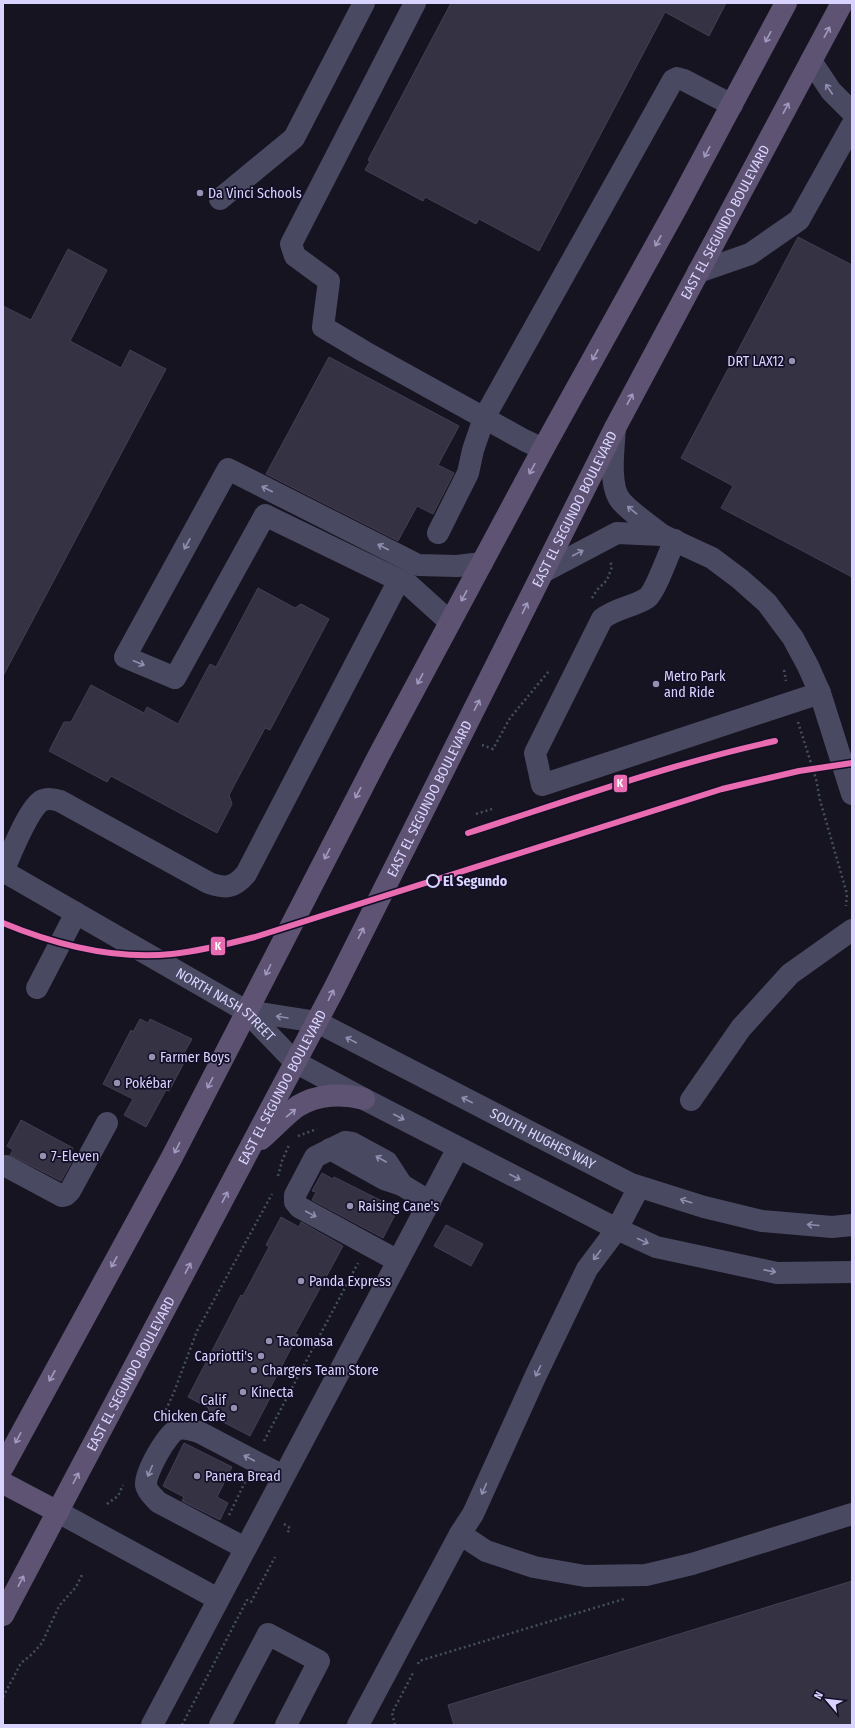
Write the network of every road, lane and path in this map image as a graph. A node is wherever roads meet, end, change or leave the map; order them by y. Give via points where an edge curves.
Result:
1 (364, 3) edge
2 (415, 3) edge
3 (786, 3) edge
4 (842, 3) edge
5 (811, 61) junction
6 (732, 104) junction
7 (852, 112) edge
8 (852, 125) edge
9 (220, 198) dead end
10 (698, 272) junction
11 (484, 418) junction
12 (615, 428) junction
13 (543, 449) junction
14 (438, 533) dead end
15 (668, 537) junction
16 (608, 557) dead end
17 (482, 563) junction
18 (544, 572) junction
19 (399, 580) junction
20 (591, 600) dead end
21 (450, 622) junction
22 (783, 668) dead end
23 (550, 670) dead end
24 (820, 693) junction
25 (792, 702) junction
26 (482, 745) dead end
27 (852, 794) edge
28 (492, 809) dead end
29 (476, 814) dead end
30 (3, 871) edge
31 (846, 906) dead end
32 (76, 913) junction
33 (852, 930) edge
34 (36, 988) dead end
35 (246, 1011) junction
36 (317, 1022) junction
37 (295, 1062) junction
38 (364, 1099) junction
39 (691, 1100) dead end
40 (107, 1123) dead end
41 (316, 1123) dead end
42 (314, 1134) dead end
43 (251, 1148) junction
44 (458, 1148) junction
45 (6, 1166) dead end
46 (639, 1186) junction
47 (273, 1192) dead end
48 (430, 1202) junction
49 (852, 1226) edge
50 (617, 1229) junction
51 (362, 1257) dead end
52 (398, 1260) junction
53 (852, 1272) edge
54 (162, 1415) dead end
55 (255, 1461) junction
56 (3, 1467) edge
57 (283, 1476) junction
58 (3, 1482) edge
59 (125, 1482) dead end
60 (107, 1504) dead end
61 (58, 1512) junction
62 (852, 1514) edge
63 (284, 1524) dead end
64 (218, 1534) junction
65 (287, 1534) dead end
66 (460, 1534) junction
67 (245, 1548) junction
68 (275, 1557) dead end
69 (82, 1575) dead end
70 (218, 1598) junction
71 (627, 1598) dead end
72 (3, 1615) edge
73 (418, 1664) dead end
74 (414, 1672) dead end
75 (3, 1697) edge
76 (152, 1725) edge
77 (182, 1725) edge
78 (220, 1725) edge
79 (286, 1725) edge
80 (358, 1725) edge
81 (395, 1725) edge

1 - 9 street via 294,138
2 - 11 street via 291,244 295,256 329,281 322,326
3 -> 6 main road
5 -> 4 main road, EAST EL SEGUNDO BOULEVARD
7 -> 5 street via 831,92
10 -> 5 main road, EAST EL SEGUNDO BOULEVARD
6 - 11 street via 684,80 673,80
6 -> 13 main road
8 - 10 street via 799,220 750,254
12 -> 10 main road, EAST EL SEGUNDO BOULEVARD
11 - 13 street
11 - 14 street via 472,450 468,473
15 -> 12 street via 620,500 612,468
12 - 18 main road, EAST EL SEGUNDO BOULEVARD
13 -> 17 main road
18 -> 15 street via 617,533
15 - 24 street via 712,558 767,603 793,638
15 - 25 street via 655,587 647,598 602,619 535,752 542,785
16 - 20 path via 612,567 607,580
17 -> 19 street via 457,566 418,565 228,469 125,657 175,678 265,515
17 -> 21 main road
36 -> 18 main road, EAST EL SEGUNDO BOULEVARD
19 - 21 street via 409,585
19 - 30 street via 246,874 238,883 223,886 209,883 60,801 52,799 42,801 33,809
21 -> 35 main road via 344,819
22 - 25 path
23 - 26 path via 510,718 493,749
24 - 25 street
24 - 27 street
25 - 31 path via 847,894
28 - 29 path
30 - 32 street, NORTH NASH STREET
32 - 34 street
32 - 35 street, NORTH NASH STREET
33 - 39 street via 790,974 741,1028
36 -> 35 street, SOUTH HUGHES WAY
35 - 37 street, NORTH NASH STREET
35 -> 56 main road via 172,1158
36 - 37 main road, EAST EL SEGUNDO BOULEVARD
46 -> 36 street, SOUTH HUGHES WAY
37 - 38 street
37 - 43 main road, EAST EL SEGUNDO BOULEVARD
43 -> 38 main road via 303,1104 334,1095
38 -> 44 street
40 - 45 street via 66,1195 62,1196
41 - 42 path via 318,1129
61 -> 43 main road, EAST EL SEGUNDO BOULEVARD
44 - 48 street
44 -> 50 street
49 -> 46 street, SOUTH HUGHES WAY via 832,1227 762,1221 704,1207
46 - 50 street
47 - 54 path via 197,1331 174,1392
48 - 52 street
48 -> 52 street via 402,1185 387,1162 359,1146 345,1142 315,1158 295,1195 295,1202 299,1207
50 -> 53 street via 656,1247 777,1273
50 -> 66 street via 587,1268 473,1514
51 - 55 path
52 - 57 street
55 - 57 street
55 - 64 path
55 -> 64 street via 199,1432 185,1428 176,1430 167,1438 147,1474 146,1485 149,1493 158,1502
57 - 67 street
58 - 61 main road
59 - 60 path via 118,1496
61 - 70 street
72 -> 61 main road, EAST EL SEGUNDO BOULEVARD
62 - 66 street via 692,1564 646,1575 585,1576 534,1567 486,1551
63 - 65 path via 290,1528
64 - 67 street
66 - 80 street
67 - 70 street
68 - 77 path via 251,1602 247,1600
69 - 75 path via 76,1587 59,1606 42,1643 21,1663
70 - 76 street
71 - 73 path via 419,1661
74 - 81 path via 392,1714
78 - 79 street via 268,1634 319,1661

